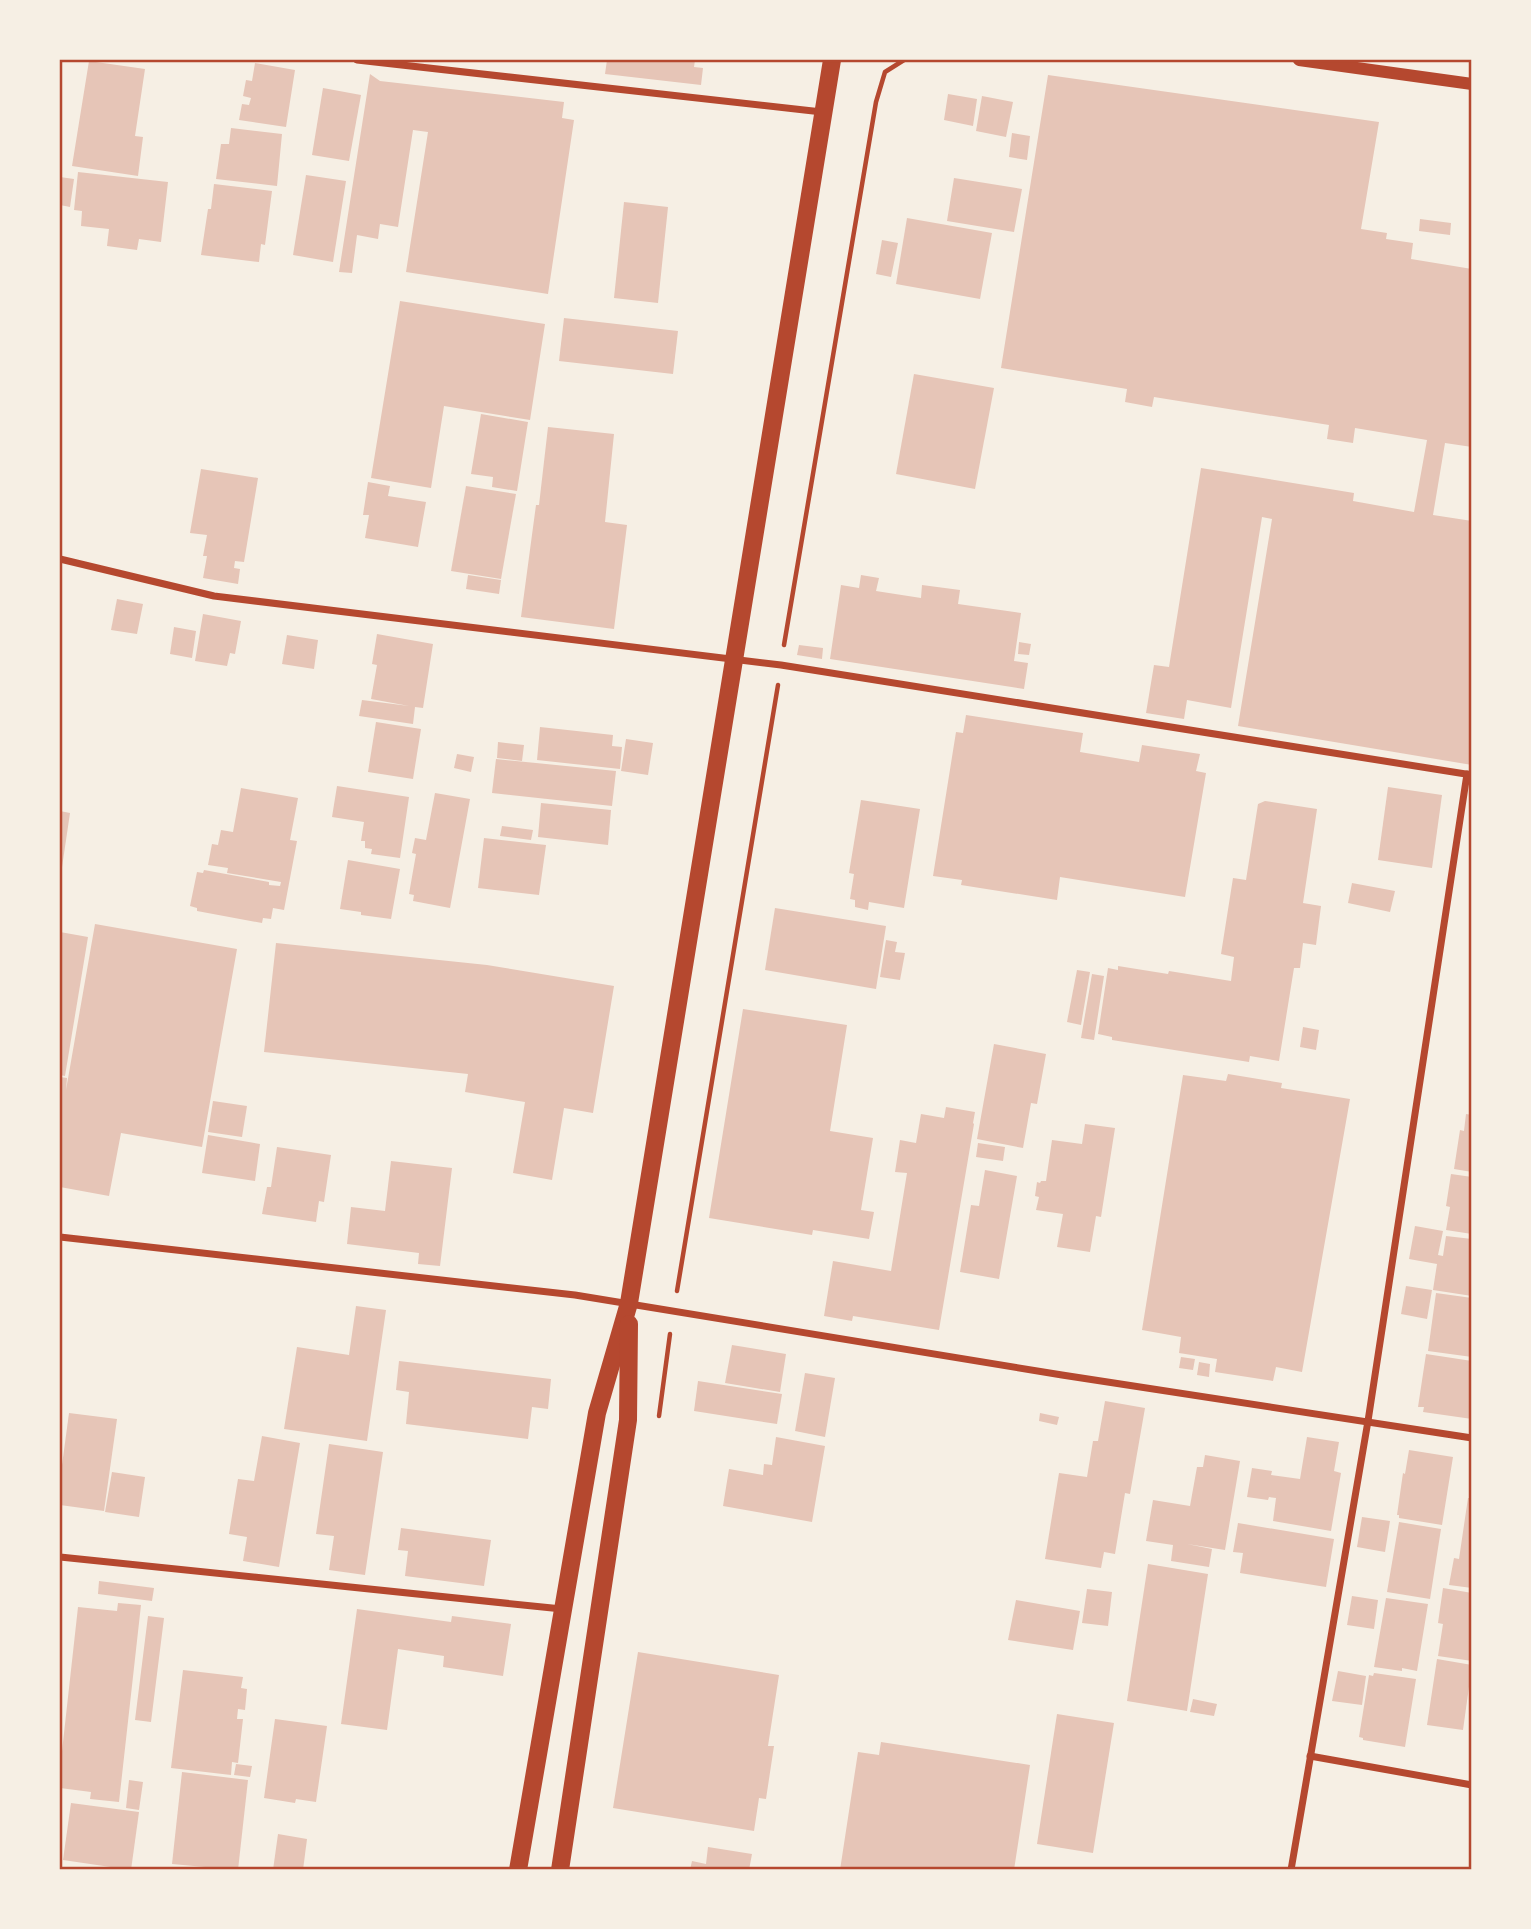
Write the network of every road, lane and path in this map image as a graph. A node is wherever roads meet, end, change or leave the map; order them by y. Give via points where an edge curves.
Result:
1 (357, 60) edge
2 (832, 60) edge
3 (904, 60) edge
4 (1300, 60) edge
5 (1472, 84) edge
6 (823, 112) junction
7 (60, 559) edge
8 (735, 659) junction
9 (781, 665) junction
10 (1469, 774) edge
11 (60, 1237) edge
12 (629, 1303) junction
13 (673, 1312) junction
14 (659, 1417) dead end
15 (1368, 1421) junction
16 (1472, 1438) edge
17 (60, 1556) edge
18 (563, 1609) junction
19 (1310, 1756) junction
20 (1472, 1785) edge
21 (518, 1870) edge
22 (560, 1870) edge
23 (1291, 1870) edge

1 - 6 street
2 - 6 main road
3 - 9 path via 885,72 875,106
4 - 5 street
6 - 8 main road
7 - 8 street via 214,596
8 - 9 street
8 - 12 main road
9 - 10 street
9 - 13 path
10 - 15 street
11 - 12 street
12 - 13 street
12 - 18 main road via 597,1413
12 - 22 main road via 628,1420
13 - 14 path
13 - 15 street
15 - 16 street
15 - 19 street
17 - 18 street
18 - 21 main road
19 - 20 street
19 - 23 street

